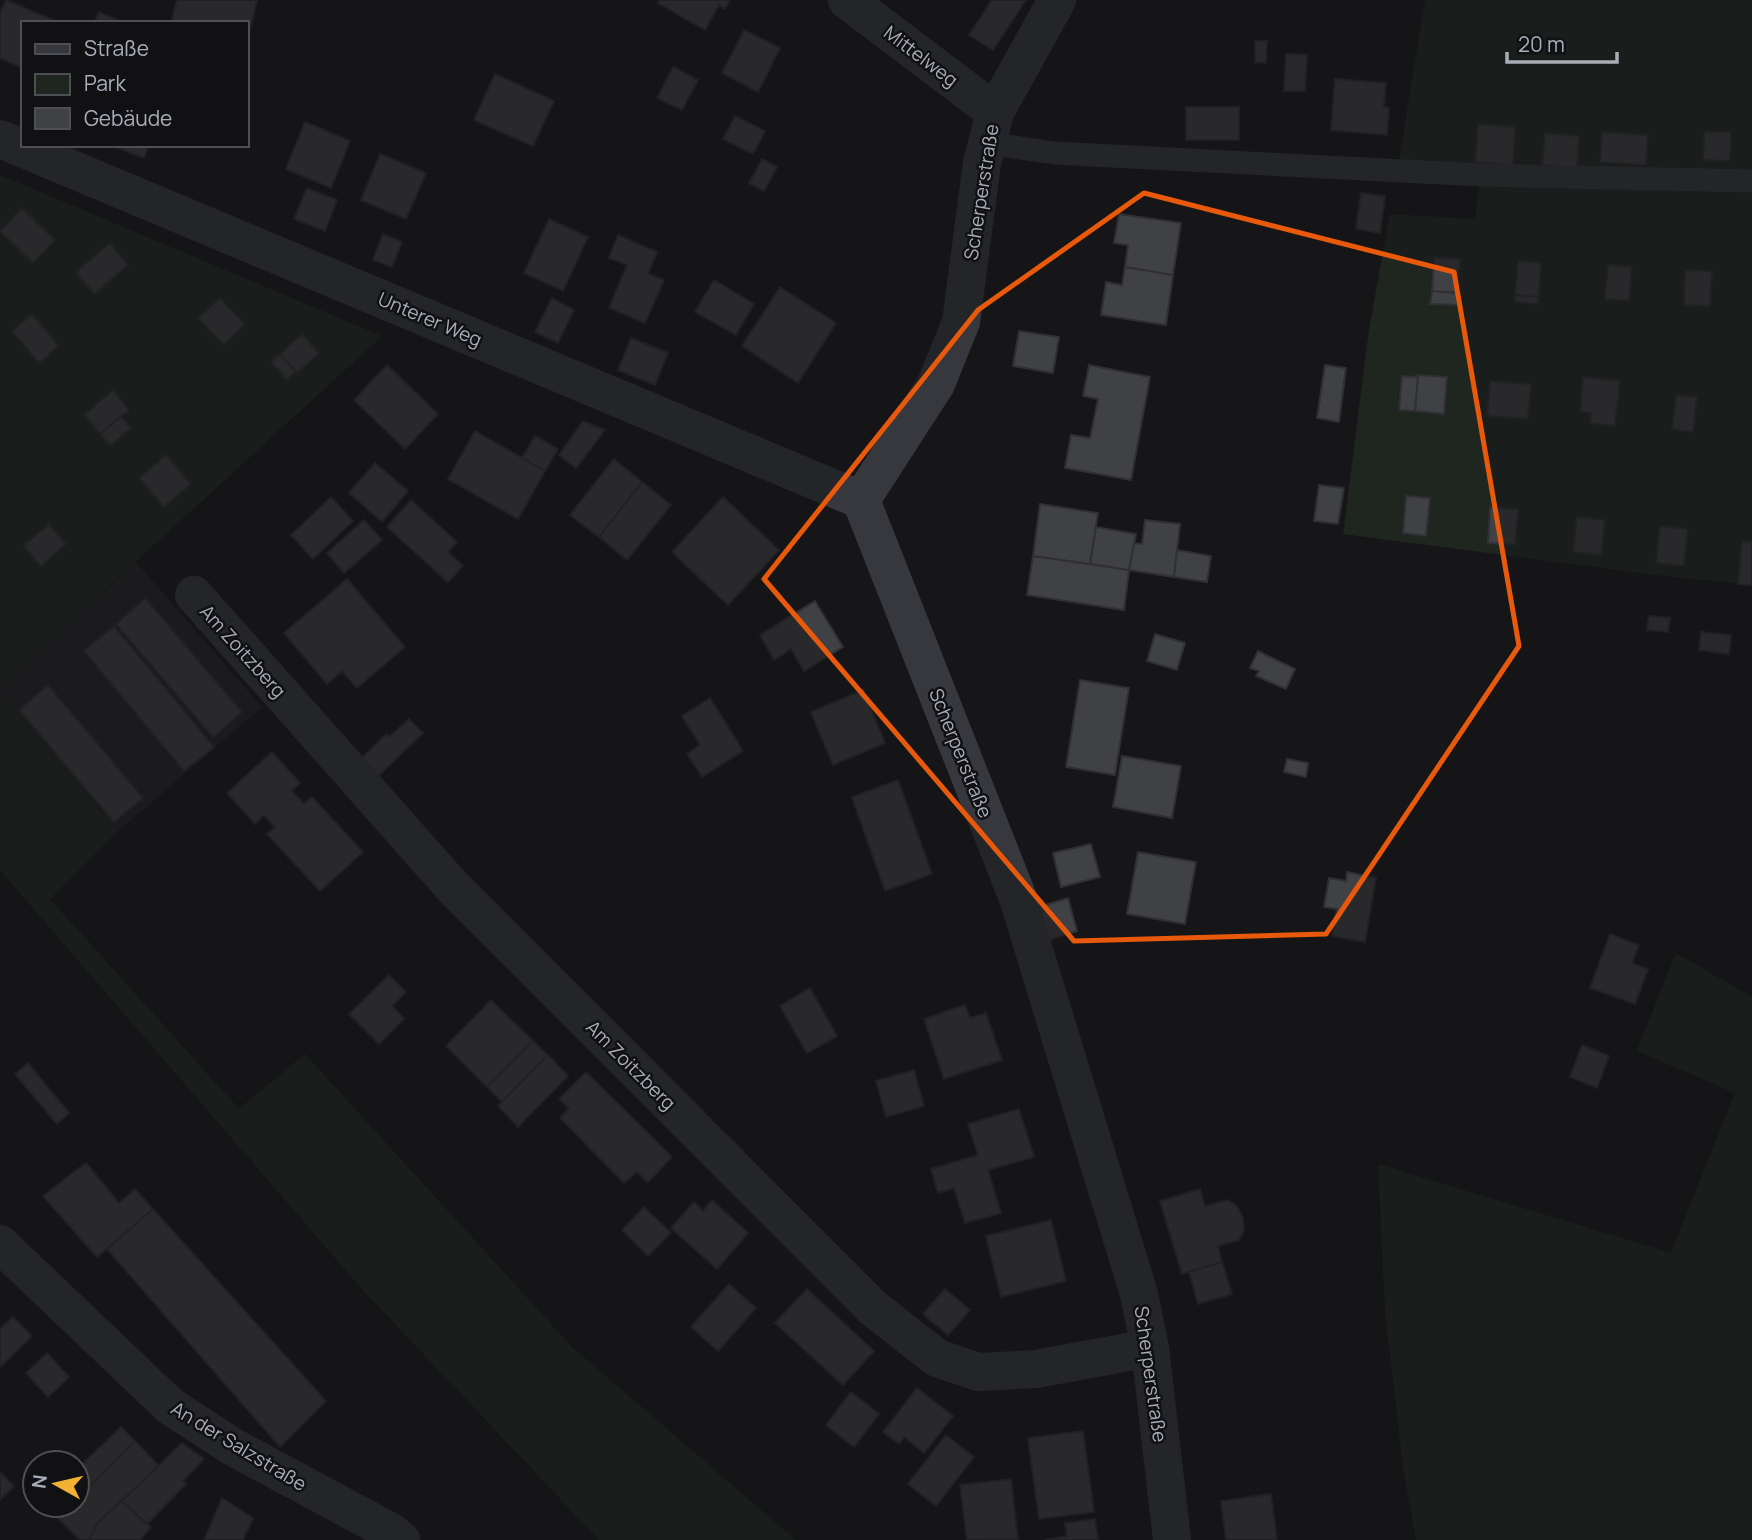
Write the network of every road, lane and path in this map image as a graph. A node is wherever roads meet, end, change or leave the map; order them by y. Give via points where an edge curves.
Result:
1 (847, 0) edge
2 (1057, 0) edge
3 (991, 127) junction
4 (0, 139) edge
5 (1752, 181) edge
6 (861, 500) junction
7 (194, 595) dead end
8 (0, 1244) edge
9 (1150, 1348) junction
10 (401, 1540) edge
11 (1172, 1540) edge

1 - 3 street, Mittelweg
2 - 3 street, Scherperstraße
3 - 5 lane via 1054,153 1481,175
3 - 6 street, Scherperstraße via 961,322 936,384
4 - 6 street, Unterer Weg
6 - 9 street, Scherperstraße via 1018,898 1139,1294
7 - 9 street, Am Zoitzberg via 451,885 873,1308 937,1358 978,1372 1036,1369
8 - 10 street, An der Salzstraße via 170,1406 233,1447
9 - 11 street, Scherperstraße

